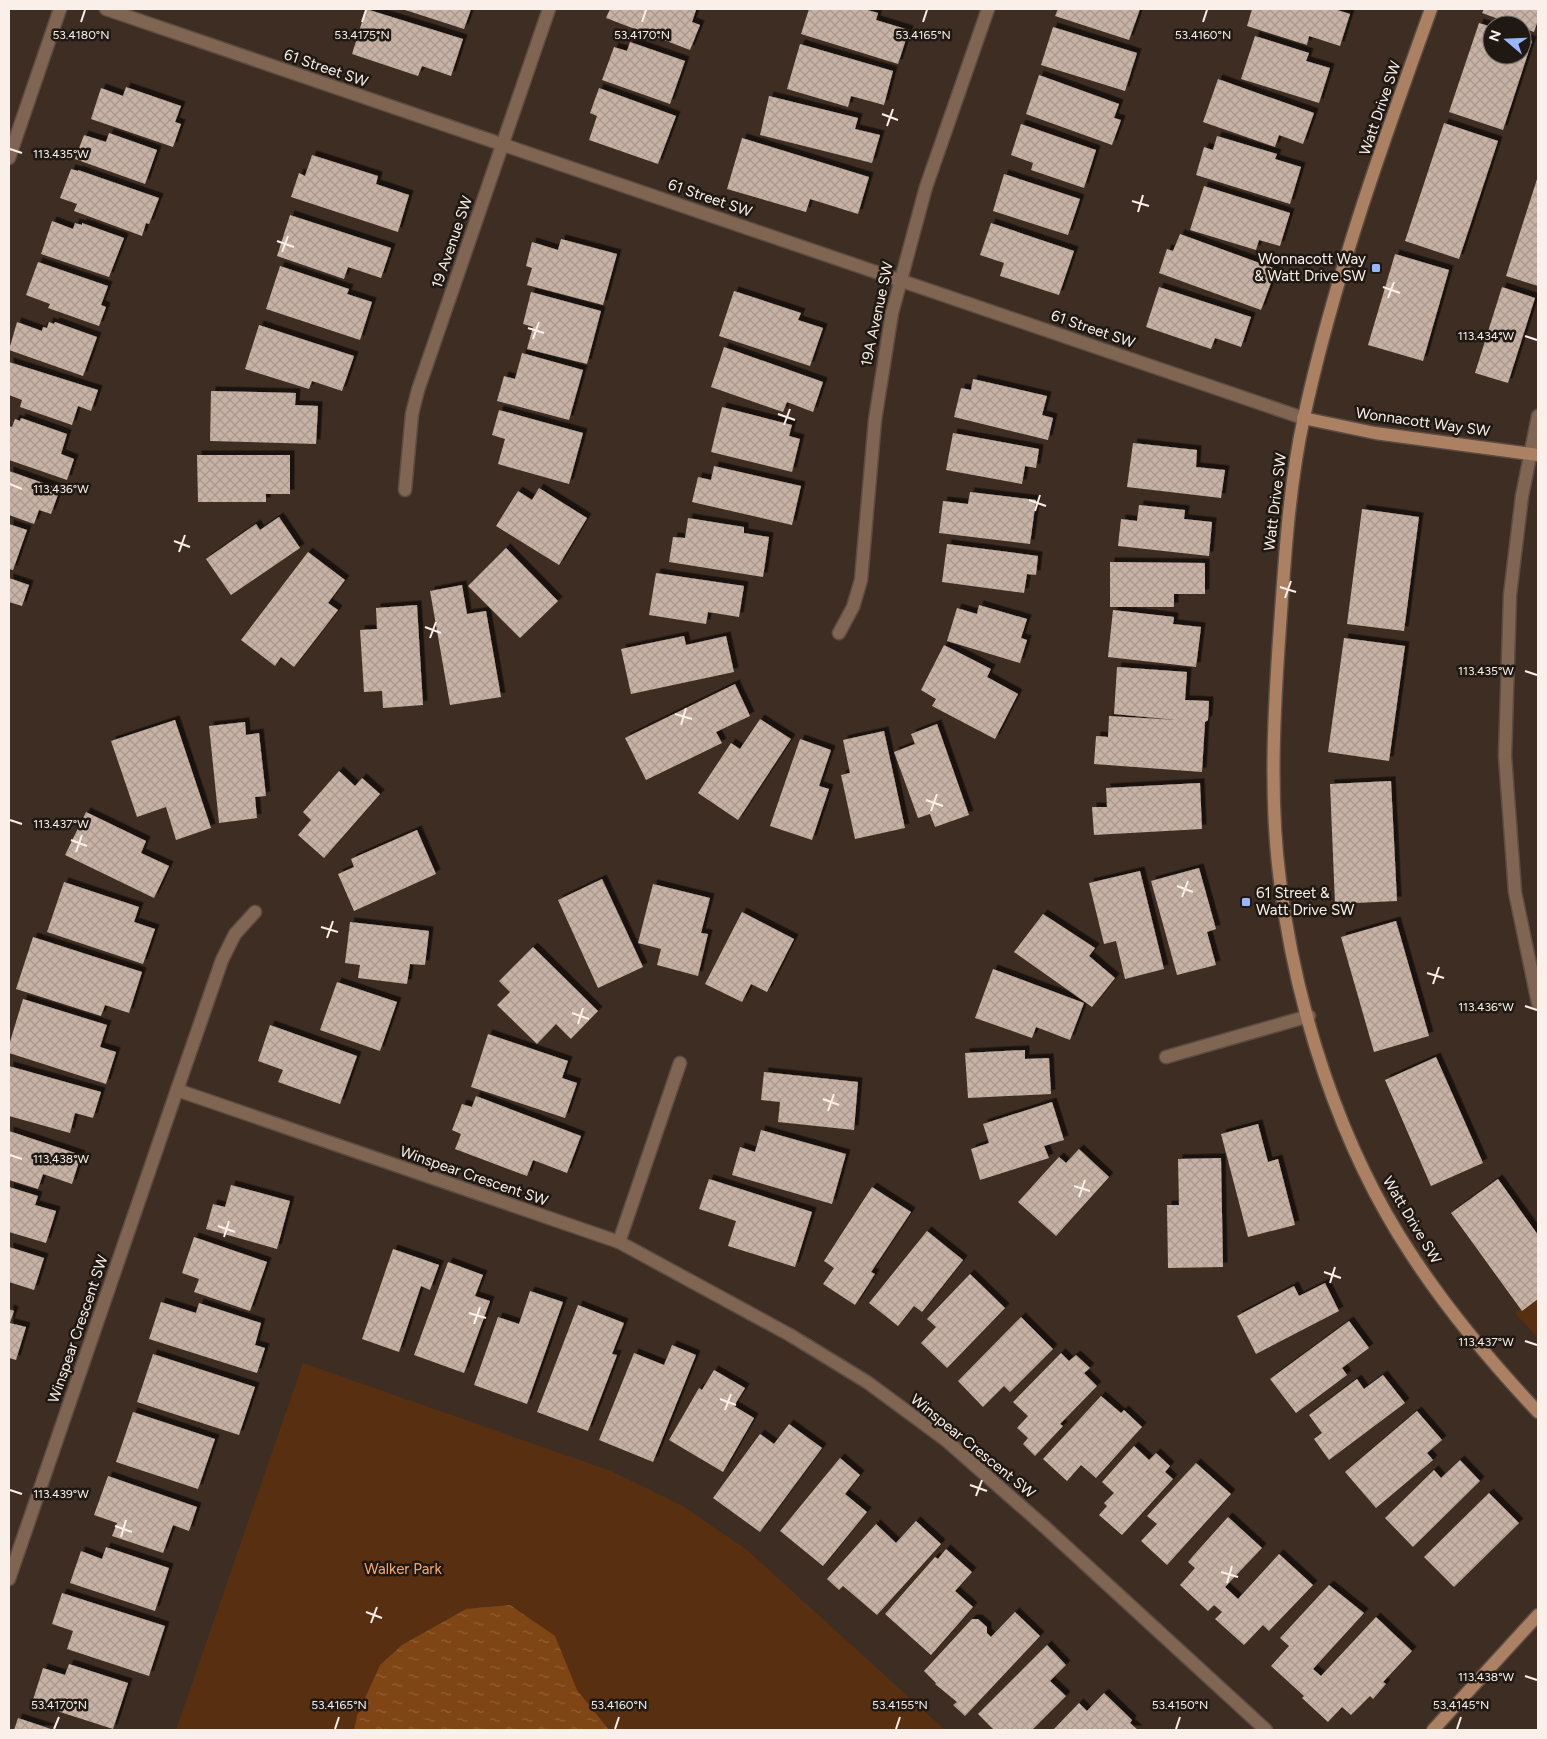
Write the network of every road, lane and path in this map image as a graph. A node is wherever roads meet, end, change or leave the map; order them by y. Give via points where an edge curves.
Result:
1 (60, 9) edge
2 (106, 9) edge
3 (549, 9) edge
4 (988, 9) edge
5 (1431, 9) edge
6 (503, 144) junction
7 (9, 158) edge
8 (900, 280) junction
9 (1538, 416) edge
10 (1304, 418) junction
11 (1534, 454) edge
12 (405, 490) dead end
13 (839, 634) dead end
14 (255, 912) dead end
15 (1538, 1004) edge
16 (1308, 1016) junction
17 (1166, 1057) dead end
18 (680, 1063) dead end
19 (177, 1090) junction
20 (619, 1242) junction
21 (1538, 1412) edge
22 (9, 1579) edge
23 (1538, 1615) edge
24 (1266, 1730) edge
25 (1433, 1730) edge

1 - 7 street
2 - 6 street, 61 Street SW
3 - 6 street, 19 Avenue SW
4 - 8 street, 19A Avenue SW via 926,187
5 - 10 street, Watt Drive SW via 1351,244
6 - 8 street, 61 Street SW
6 - 12 street, 19 Avenue SW via 418,390 412,414
8 - 10 street, 61 Street SW
8 - 13 street, 19A Avenue SW via 889,327 875,420 861,580 854,607
9 - 11 street
10 - 11 street, Wonnacott Way SW via 1375,432
10 - 16 street, Watt Drive SW via 1285,553 1278,651 1274,808 1282,890
11 - 15 street via 1510,594 1505,756 1515,892
14 - 19 street, Winspear Crescent SW via 235,934 222,960
16 - 17 street
16 - 21 street, Watt Drive SW via 1340,1114 1362,1167 1409,1252 1493,1364
18 - 20 street
19 - 20 street, Winspear Crescent SW
19 - 22 street, Winspear Crescent SW
20 - 24 street, Winspear Crescent SW via 790,1335 867,1382 947,1441
23 - 25 street

